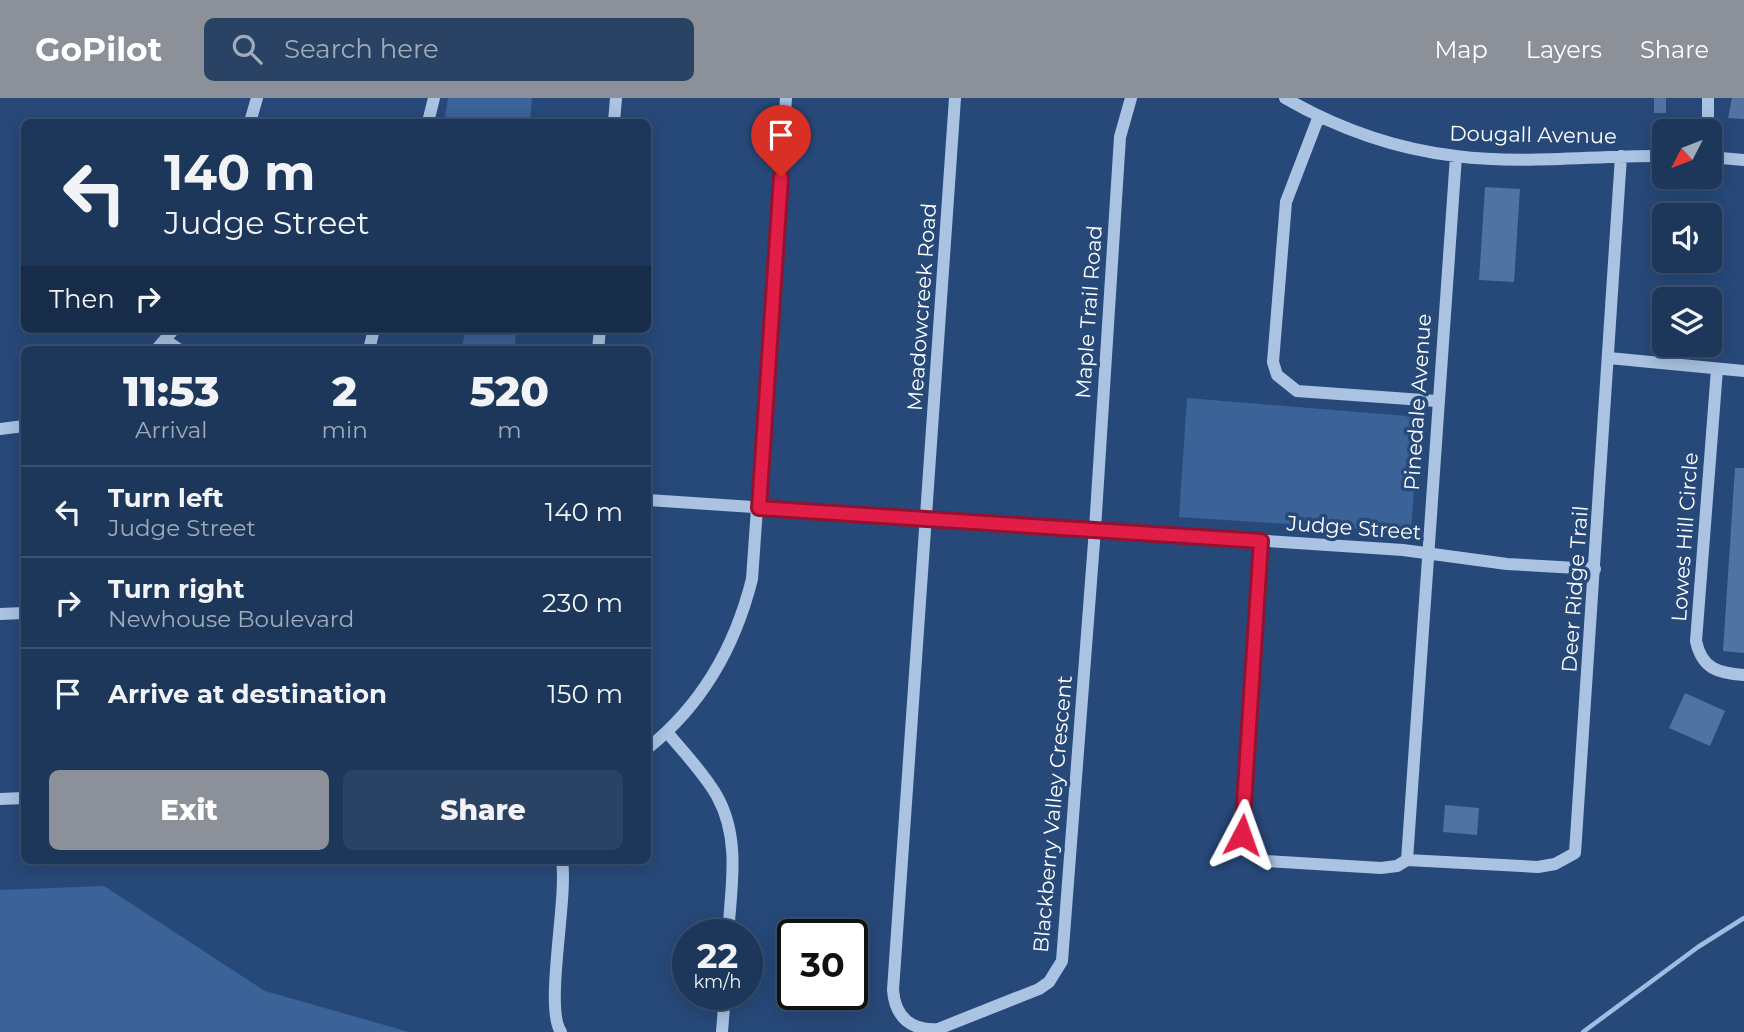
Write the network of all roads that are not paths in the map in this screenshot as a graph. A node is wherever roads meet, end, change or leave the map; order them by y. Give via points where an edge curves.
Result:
1 (257, 98) edge
2 (434, 98) edge
3 (616, 98) edge
4 (786, 98) edge
5 (955, 98) edge
6 (1131, 98) edge
7 (1285, 98) edge
8 (1708, 98) edge
9 (1319, 116) junction
10 (251, 119) edge
11 (429, 119) edge
12 (614, 119) edge
13 (1708, 119) edge
14 (1456, 156) junction
15 (1621, 156) junction
16 (1652, 156) edge
17 (1722, 158) edge
18 (1744, 160) edge
19 (171, 333) edge
20 (165, 340) junction
21 (160, 346) edge
22 (174, 346) edge
23 (1609, 358) junction
24 (1717, 369) junction
25 (1744, 371) edge
26 (1437, 401) junction
27 (21, 426) edge
28 (0, 429) edge
29 (651, 500) edge
30 (759, 508) junction
31 (928, 518) junction
32 (1095, 529) junction
33 (1261, 541) junction
34 (1428, 553) junction
35 (1595, 569) junction
36 (21, 613) edge
37 (0, 614) edge
38 (1744, 675) edge
39 (667, 732) junction
40 (651, 745) edge
41 (21, 798) edge
42 (0, 799) edge
43 (1407, 860) junction
44 (562, 864) edge
45 (729, 919) edge
46 (723, 1010) edge
47 (561, 1032) edge
48 (722, 1032) edge

1 - 10 street
2 - 11 street
3 - 12 street
4 - 30 street
5 - 31 street, Meadowcreek Road
6 - 32 street, Maple Trail Road via 1120,137
7 - 9 street, Dougall Avenue
8 - 13 street
9 - 14 street, Dougall Avenue via 1375,138
9 - 26 street via 1290,187 1283,219 1273,362 1277,375 1297,391
14 - 15 street, Dougall Avenue
14 - 26 street, Pinedale Avenue
15 - 16 street, Dougall Avenue
15 - 23 street, Deer Ridge Trail
17 - 18 street
19 - 20 street
20 - 21 street
20 - 22 street
23 - 24 street
23 - 35 street, Deer Ridge Trail
24 - 25 street
24 - 38 street, Lowes Hill Circle via 1696,641 1712,670
26 - 34 street, Pinedale Avenue
27 - 28 street
29 - 30 street, Judge Street
30 - 31 street, Judge Street
30 - 39 street via 752,579 734,638 707,687
31 - 32 street, Judge Street
31 - 32 street, Blackberry Valley Crescent via 893,990 898,1012 926,1030 1039,989 1062,961
32 - 33 street, Judge Street
33 - 34 street, Judge Street
33 - 43 street via 1242,835 1246,846 1265,861 1381,868
34 - 35 street, Judge Street
34 - 43 street, Pinedale Avenue
35 - 43 street, Deer Ridge Trail via 1575,853 1538,867
36 - 37 street
39 - 40 street
39 - 45 street via 716,794 729,824 733,858
41 - 42 street
44 - 47 street via 555,1012
46 - 48 street

